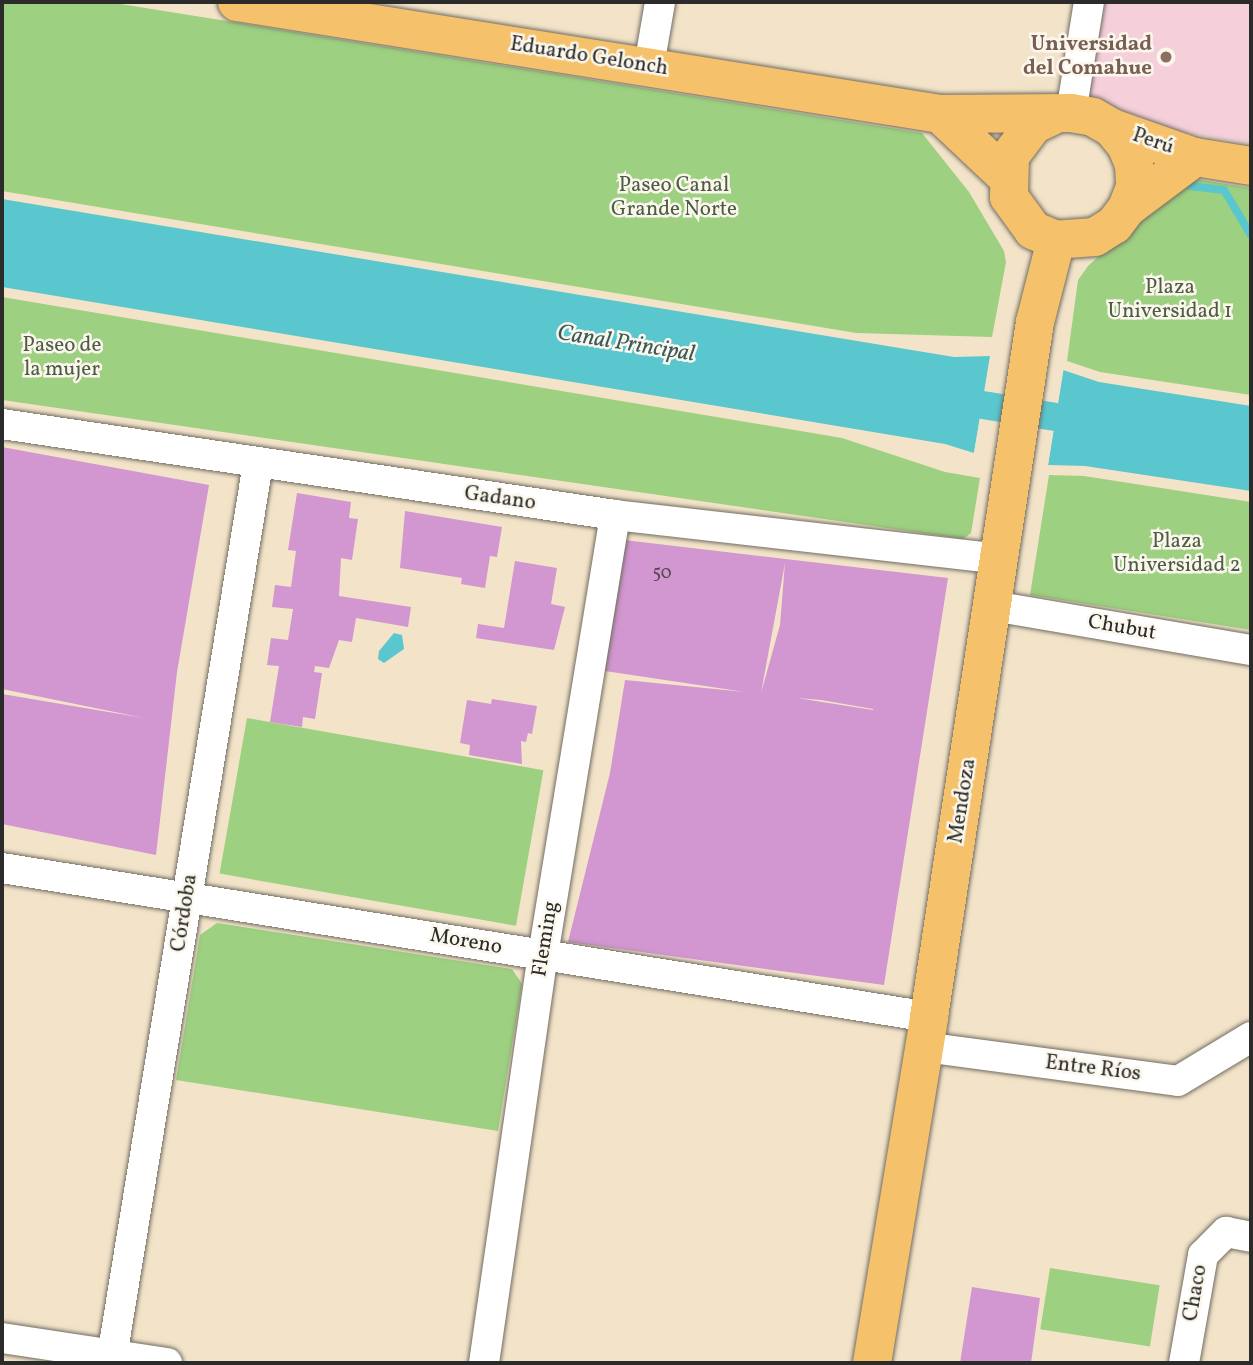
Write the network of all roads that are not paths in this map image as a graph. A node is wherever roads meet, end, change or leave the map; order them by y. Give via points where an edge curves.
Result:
1 (237, 2) edge
2 (660, 2) edge
3 (1089, 2) edge
4 (304, 7) edge
5 (649, 66) junction
6 (940, 114) junction
7 (1061, 115) junction
8 (1112, 128) junction
9 (1195, 157) junction
10 (1251, 166) edge
11 (1006, 176) junction
12 (1128, 208) junction
13 (1056, 240) junction
14 (2, 424) edge
15 (258, 463) junction
16 (615, 515) junction
17 (1000, 559) junction
18 (993, 606) junction
19 (1251, 650) edge
20 (2, 868) edge
21 (188, 897) junction
22 (543, 955) junction
23 (927, 1032) junction
24 (1251, 1037) edge
25 (1239, 1235) edge
26 (2, 1338) edge
27 (112, 1359) edge
28 (167, 1363) edge
29 (484, 1363) edge
30 (872, 1363) edge
31 (1184, 1363) edge

1 - 4 main road, Eduardo Gelonch
2 - 5 street
3 - 7 street
4 - 5 main road, Eduardo Gelonch
5 - 6 main road, Eduardo Gelonch
6 - 7 main road, Eduardo Gelonch
6 - 11 main road
7 - 8 main road via 1093,117
7 - 11 main road via 1019,139
8 - 9 main road, Perú
8 - 12 main road via 1134,165 1135,187
9 - 10 main road, Perú
9 - 12 main road, Perú
11 - 13 main road via 1018,215 1033,230
12 - 13 main road via 1114,225 1095,237
13 - 17 main road, Mendoza via 1035,322
14 - 15 street, Gadano
15 - 16 street, Gadano
15 - 21 street, Córdoba
16 - 17 street, Gadano
16 - 22 street, Fleming
17 - 18 main road, Mendoza
18 - 19 street, Chubut
18 - 23 main road, Mendoza
20 - 21 street, Moreno
21 - 22 street, Moreno
21 - 27 street, Córdoba
22 - 23 street, Moreno
22 - 29 street, Fleming
23 - 24 street, Entre Ríos via 1178,1081
23 - 30 main road, Mendoza
25 - 31 street, Chaco via 1203,1255
26 - 27 street
27 - 28 street

